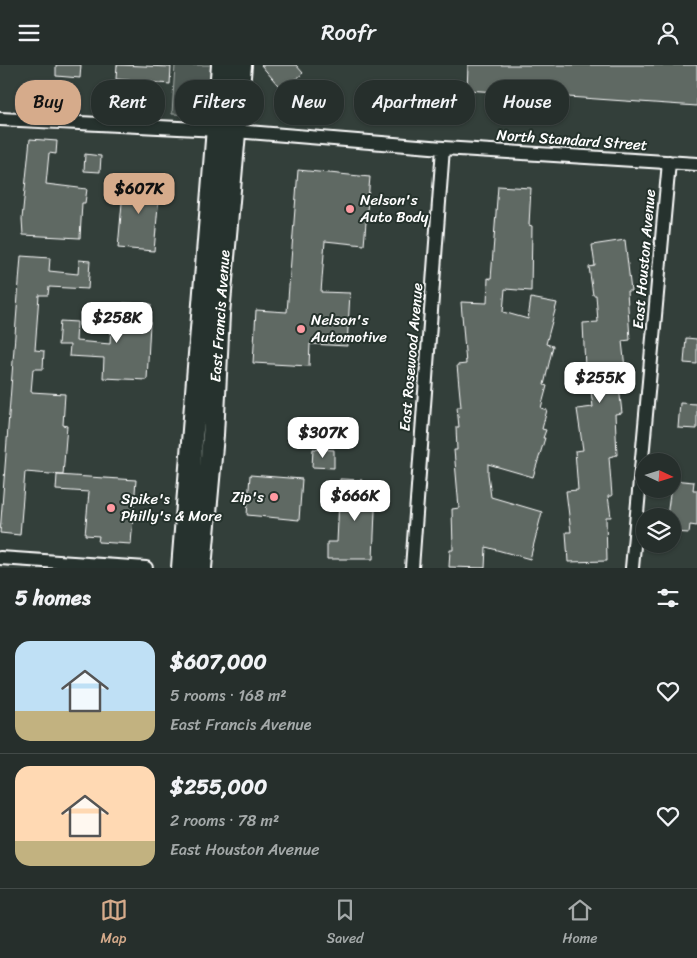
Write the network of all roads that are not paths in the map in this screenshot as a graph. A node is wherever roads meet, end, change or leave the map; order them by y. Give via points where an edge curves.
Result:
1 (222, 65) edge
2 (241, 65) edge
3 (0, 119) edge
4 (226, 130) junction
5 (443, 148) junction
6 (669, 162) junction
7 (697, 164) edge
8 (0, 558) edge
9 (146, 568) edge
10 (182, 568) edge
11 (201, 568) edge
12 (412, 568) edge
13 (632, 568) edge

1 - 4 main road, East Francis Avenue
2 - 4 main road, East Francis Avenue
3 - 4 street, North Standard Street
4 - 5 street, North Standard Street
4 - 10 main road, East Francis Avenue
4 - 11 main road, East Francis Avenue
5 - 6 street, North Standard Street
5 - 12 street, East Rosewood Avenue
6 - 7 street, North Standard Street
6 - 13 street, East Houston Avenue
8 - 9 street

